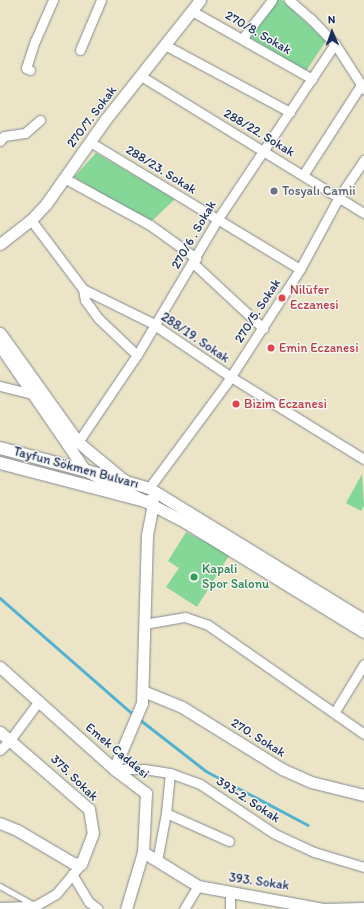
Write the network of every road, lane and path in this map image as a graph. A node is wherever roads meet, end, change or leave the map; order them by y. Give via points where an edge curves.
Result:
1 (53, 0) edge
2 (101, 0) edge
3 (200, 0) edge
4 (272, 0) edge
5 (289, 0) edge
6 (192, 11) junction
7 (242, 39) junction
8 (334, 44) junction
9 (165, 45) junction
10 (80, 50) dead end
11 (30, 70) dead end
12 (141, 76) junction
13 (312, 79) junction
14 (363, 87) edge
15 (290, 112) junction
16 (40, 120) dead end
17 (0, 141) edge
18 (90, 142) junction
19 (262, 151) junction
20 (364, 160) edge
21 (303, 175) junction
22 (64, 178) junction
23 (339, 197) junction
24 (364, 212) edge
25 (31, 220) junction
26 (217, 220) junction
27 (0, 244) edge
28 (195, 261) junction
29 (300, 269) junction
30 (83, 289) junction
31 (154, 325) junction
32 (263, 328) junction
33 (0, 333) edge
34 (0, 346) edge
35 (137, 355) junction
36 (231, 377) junction
37 (0, 386) edge
38 (33, 394) junction
39 (78, 442) junction
40 (0, 448) edge
41 (364, 458) edge
42 (0, 463) edge
43 (85, 470) junction
44 (125, 481) junction
45 (149, 488) junction
46 (149, 503) junction
47 (364, 620) edge
48 (144, 624) junction
49 (364, 632) edge
50 (364, 664) edge
51 (0, 667) edge
52 (143, 691) junction
53 (39, 701) junction
54 (334, 713) junction
55 (0, 732) edge
56 (364, 734) edge
57 (10, 740) junction
58 (0, 750) edge
59 (114, 769) junction
60 (170, 773) junction
61 (364, 795) edge
62 (166, 812) junction
63 (0, 823) edge
64 (229, 841) dead end
65 (143, 852) junction
66 (157, 861) junction
67 (81, 864) junction
68 (364, 867) edge
69 (72, 874) junction
70 (0, 886) edge
71 (198, 886) junction
72 (230, 893) junction
73 (289, 905) edge
74 (35, 906) junction
75 (0, 907) edge
76 (364, 908) edge
77 (98, 909) edge
78 (126, 909) edge
79 (184, 909) edge
80 (230, 909) edge

1 - 11 street via 26,68
2 - 10 street
3 - 6 street, 270/7. Sokak
4 - 7 street
5 - 8 street
6 - 7 street, 270/8. Sokak
6 - 9 street, 270/7. Sokak
7 - 13 street, 270/8. Sokak
8 - 13 street, 270/6 . Sokak
8 - 14 street
9 - 12 street, 270/7. Sokak
9 - 15 street
12 - 18 street, 270/7. Sokak
12 - 19 street, 288/22. Sokak
13 - 15 street, 270/6 . Sokak
14 - 21 street
15 - 19 street, 270/6 . Sokak
16 - 17 street via 25,133 4,136
18 - 22 street, 270/7. Sokak
18 - 26 street, 288/23. Sokak
19 - 21 street, 288/22. Sokak
19 - 26 street, 270/6 . Sokak
20 - 23 street, 270/5. Sokak
21 - 23 street, 288/22. Sokak
22 - 25 street, 270/7. Sokak
22 - 28 street via 150,225
23 - 24 street, 288/22. Sokak
23 - 29 street, 270/5. Sokak
25 - 27 street, 270/7. Sokak
25 - 30 street, 288/19. Sokak
26 - 28 street, 270/6 . Sokak
26 - 29 street, 288/23. Sokak
28 - 31 street, 270/6 . Sokak
28 - 32 street
29 - 32 street, 270/5. Sokak
30 - 31 street, 288/19. Sokak
30 - 35 street via 85,300 98,318
31 - 35 street, 270/6 . Sokak
31 - 36 street, 288/19. Sokak
32 - 36 street, 270/5. Sokak
33 - 39 street
34 - 38 street
35 - 39 street, 270/6 . Sokak
36 - 41 street, 288/19. Sokak
36 - 45 street, 270/5. Sokak
37 - 38 street
38 - 43 street
39 - 44 street
40 - 43 main road, Tayfun Sökmen Bulvarı
42 - 46 main road, Tayfun Sökmen Bulvarı
43 - 44 main road, Tayfun Sökmen Bulvarı
43 - 46 street
44 - 45 street
45 - 46 street
45 - 47 street
46 - 48 street
46 - 49 street
48 - 52 street
48 - 54 street via 185,617 208,625
50 - 54 street
51 - 53 street, Emek Caddesi
52 - 59 street via 142,703
52 - 61 street, 270. Sokak via 182,707 282,769 311,782
53 - 57 street
53 - 59 street, Emek Caddesi
54 - 56 street
55 - 57 street, 375. Sokak
57 - 58 street
57 - 67 street, 375. Sokak via 88,809 93,833
59 - 60 street, 393-2. Sokak via 144,769
59 - 65 street, Emek Caddesi via 146,793
60 - 62 street
60 - 68 street, 393-2. Sokak via 200,784 255,822 314,852
62 - 64 street
62 - 66 street
63 - 67 street via 17,830 73,863
65 - 66 street, 393. Sokak
65 - 78 street, Emek Caddesi
66 - 71 street, 393. Sokak
67 - 69 street
69 - 74 street via 56,894
69 - 77 street via 89,902
70 - 74 lane
71 - 72 street, 393. Sokak
71 - 79 street
72 - 73 street, 393. Sokak
72 - 80 street
73 - 76 street, 393. Sokak via 324,909
74 - 75 street

